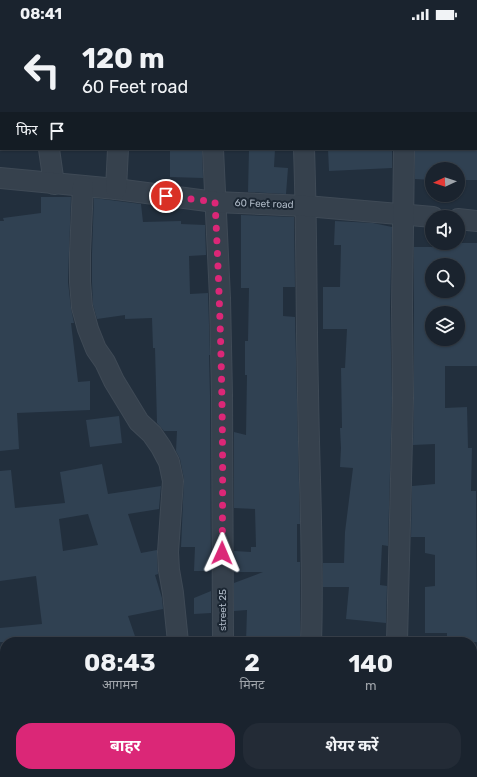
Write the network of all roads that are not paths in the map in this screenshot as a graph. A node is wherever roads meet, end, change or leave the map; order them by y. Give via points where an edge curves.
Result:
1 (49, 150) edge
2 (118, 150) edge
3 (213, 150) edge
4 (304, 150) edge
5 (404, 150) edge
6 (0, 178) edge
7 (54, 184) junction
8 (83, 186) junction
9 (116, 189) junction
10 (215, 202) junction
11 (306, 206) junction
12 (403, 214) junction
13 (425, 216) edge
14 (465, 220) edge
15 (477, 221) edge
16 (177, 637) edge
17 (223, 637) edge
18 (311, 637) edge
19 (397, 637) edge

1 - 7 street
2 - 9 street
3 - 10 street, street 25
4 - 11 street
5 - 12 street
6 - 7 street, 60 Feet road
7 - 8 street, 60 Feet road
8 - 9 street, 60 Feet road
8 - 16 street via 80,282 82,307 88,329 96,349 127,403 139,422 161,447 169,462 173,481 168,552
9 - 10 street, 60 Feet road
10 - 11 street, 60 Feet road
10 - 17 street, street 25 via 222,395
11 - 12 street, 60 Feet road
11 - 18 street
12 - 13 street, 60 Feet road
12 - 19 street via 403,398
14 - 15 street

